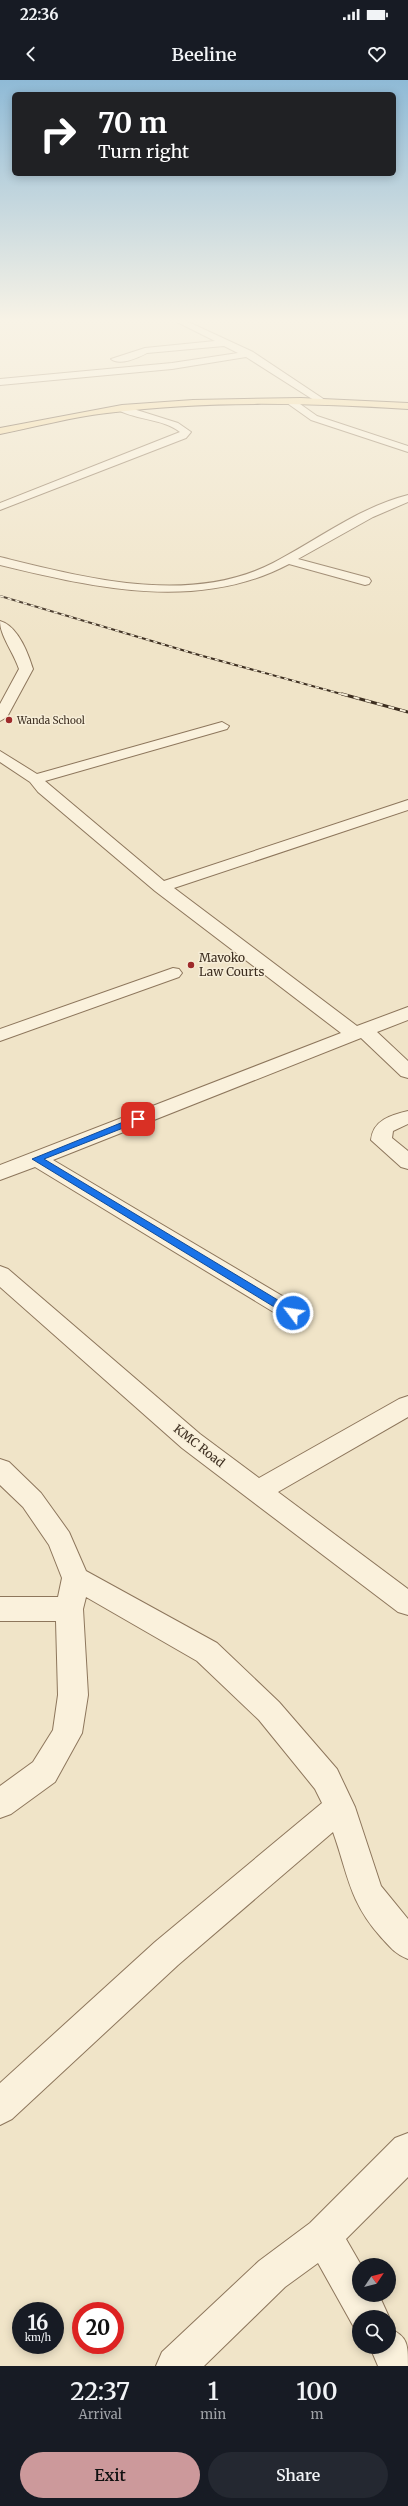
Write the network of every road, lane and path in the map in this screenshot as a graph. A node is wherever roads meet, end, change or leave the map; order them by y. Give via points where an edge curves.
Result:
1 (23, 427) edge
2 (178, 427) edge
3 (340, 427) edge
4 (0, 431) edge
5 (408, 449) edge
6 (408, 498) edge
7 (0, 507) edge
8 (288, 560) junction
9 (0, 561) edge
10 (365, 581) dead end
11 (0, 625) edge
12 (0, 717) edge
13 (222, 726) dead end
14 (0, 755) edge
15 (35, 779) junction
16 (408, 805) edge
17 (161, 887) junction
18 (173, 973) dead end
19 (408, 1013) edge
20 (359, 1032) junction
21 (0, 1035) edge
22 (408, 1072) edge
23 (408, 1117) edge
24 (37, 1159) junction
25 (408, 1162) edge
26 (0, 1173) edge
27 (0, 1274) edge
28 (293, 1313) dead end
29 (408, 1405) edge
30 (0, 1469) edge
31 (258, 1491) junction
32 (76, 1578) junction
33 (408, 1604) edge
34 (0, 1608) edge
35 (69, 1609) junction
36 (0, 1804) edge
37 (340, 1807) junction
38 (408, 1943) edge
39 (0, 2107) edge
40 (408, 2151) edge
41 (323, 2236) junction
42 (366, 2310) edge
43 (393, 2354) edge
44 (176, 2366) edge
45 (401, 2366) edge

1 - 4 main road
2 - 7 street via 186,432 182,436
3 - 5 street
6 - 8 street via 347,526
8 - 9 street via 236,581 175,587 91,582
8 - 10 street
11 - 12 street via 8,631 26,668
13 - 15 street
14 - 15 street
15 - 17 street via 43,789
16 - 17 street
17 - 20 street
18 - 21 street
19 - 20 street
20 - 22 street
20 - 24 street
23 - 25 street via 385,1126 381,1132 381,1140
24 - 26 street
24 - 28 street
27 - 31 street, KMC Road via 191,1441
29 - 31 street
30 - 32 street via 32,1500 60,1540
31 - 33 street, KMC Road
32 - 35 street
32 - 37 street via 207,1652 269,1711 298,1744 326,1778
34 - 35 street
35 - 36 street via 73,1695 67,1732 44,1772
37 - 38 street via 367,1892 380,1912
37 - 39 street via 94,2017
40 - 41 street
41 - 42 street
41 - 44 street via 272,2274
43 - 45 street

